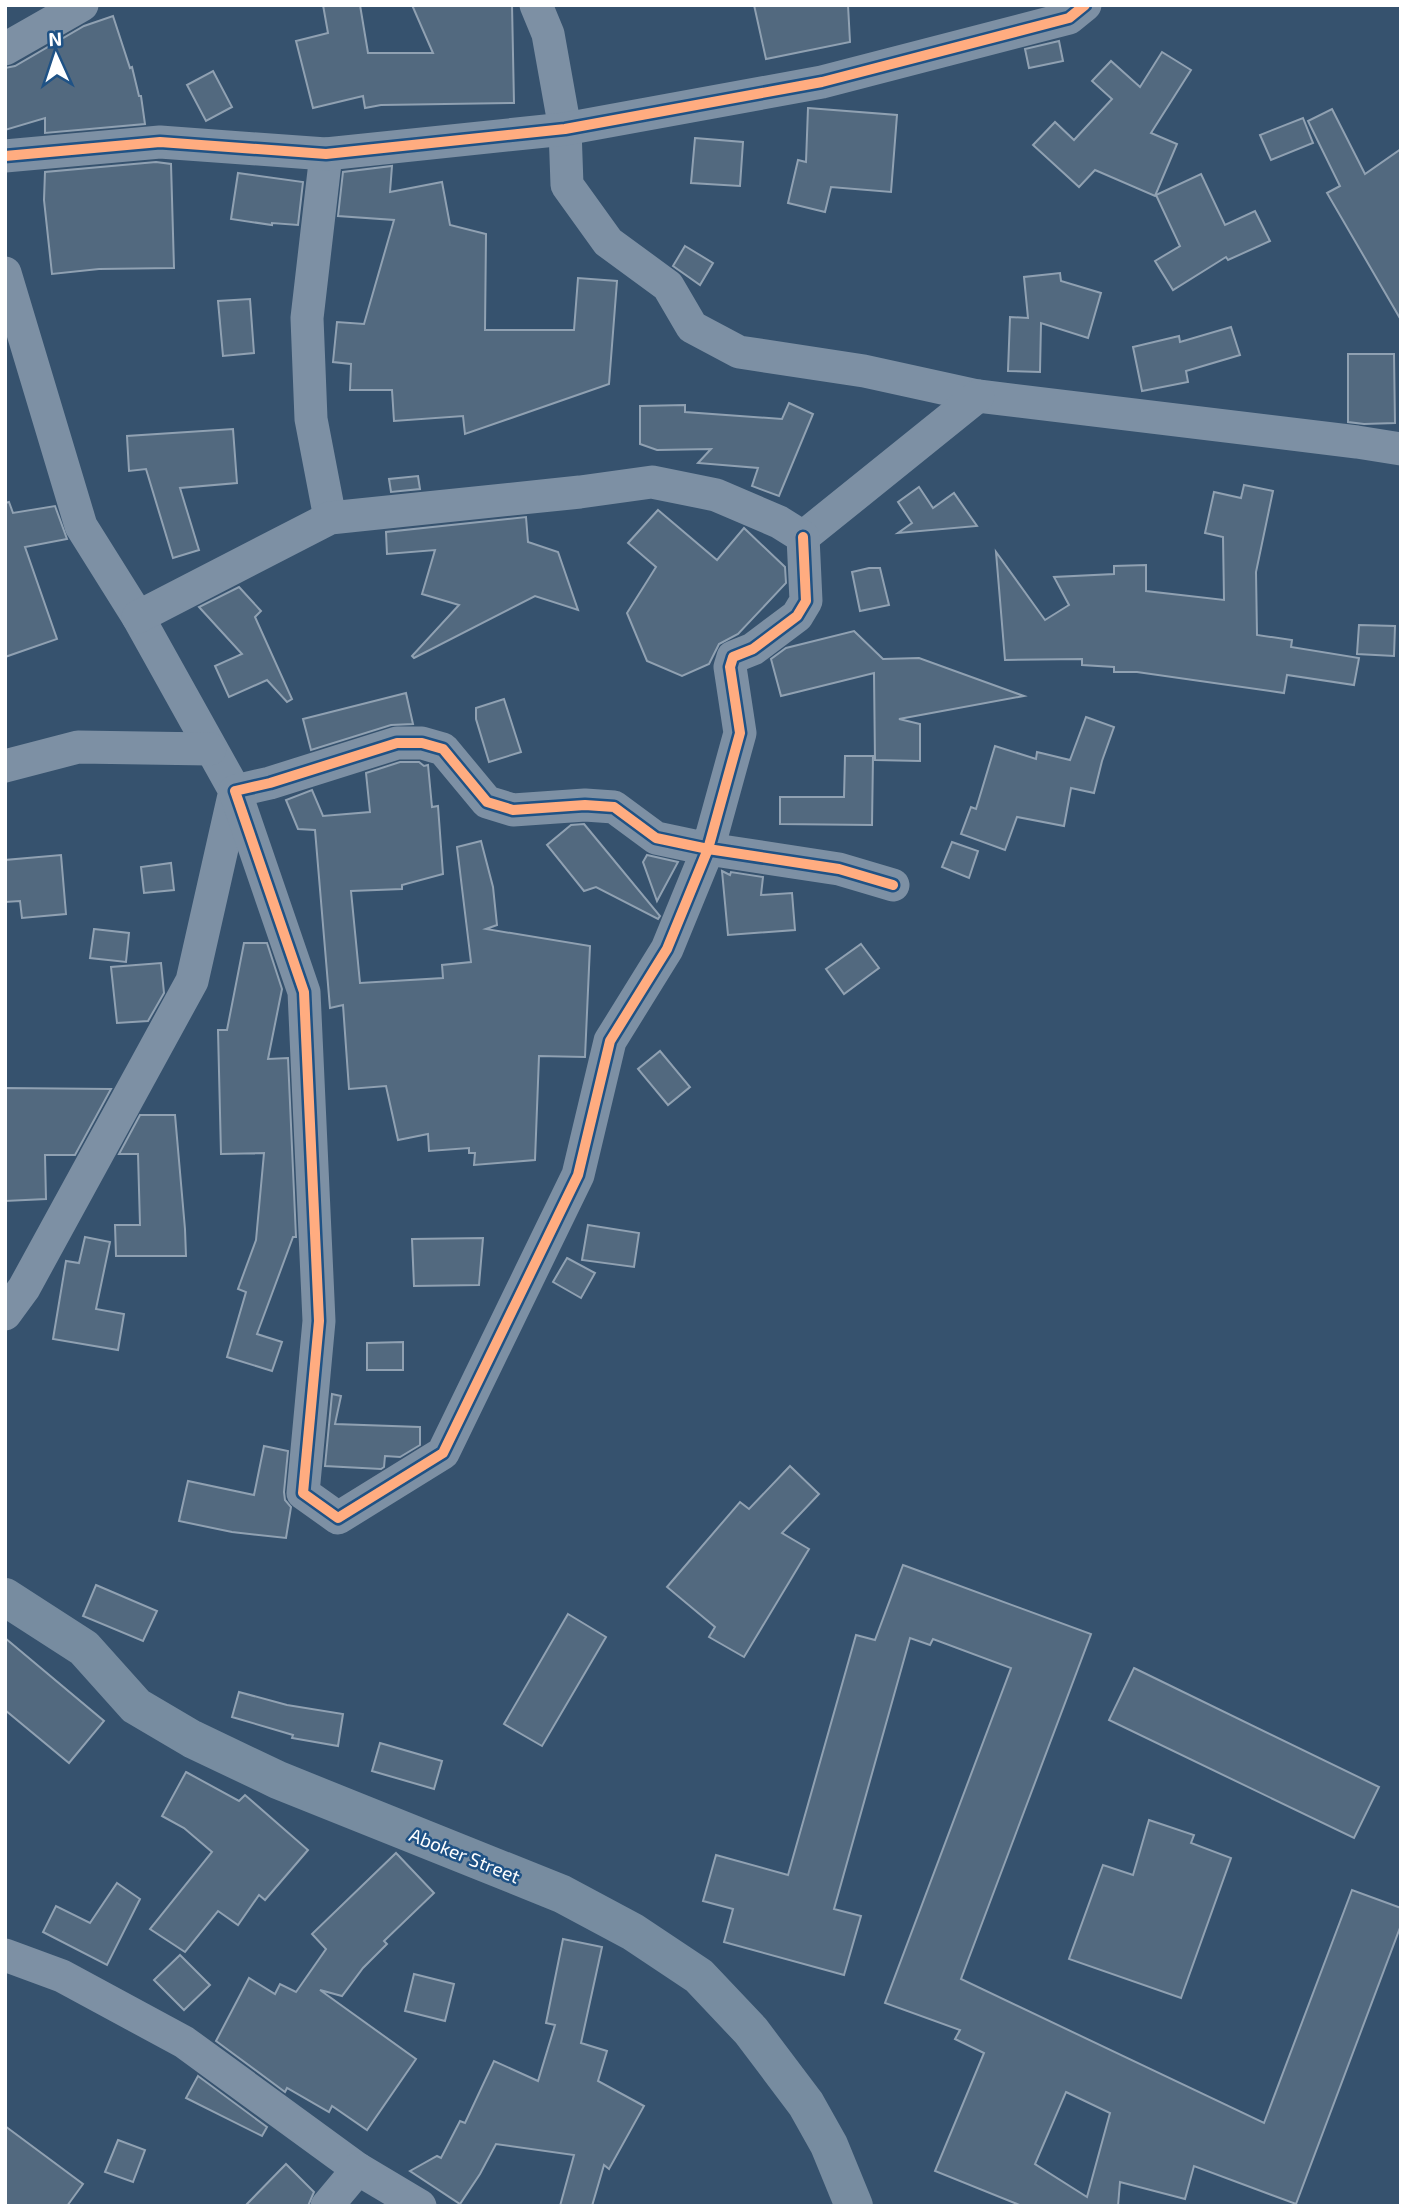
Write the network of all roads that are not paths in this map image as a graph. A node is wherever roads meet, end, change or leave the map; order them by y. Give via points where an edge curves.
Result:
1 (82, 5) edge
2 (536, 5) edge
3 (1085, 5) edge
4 (5, 49) edge
5 (565, 129) junction
6 (326, 154) junction
7 (5, 156) edge
8 (5, 273) edge
9 (978, 396) junction
10 (1401, 449) edge
11 (330, 518) junction
12 (803, 537) junction
13 (138, 617) junction
14 (210, 749) junction
15 (5, 766) edge
16 (235, 791) junction
17 (708, 849) junction
18 (893, 885) dead end
19 (5, 1314) edge
20 (5, 1597) edge
21 (5, 1955) edge
22 (358, 2169) junction
23 (850, 2202) edge
24 (327, 2206) edge
25 (420, 2206) edge

1 - 4 street
2 - 5 street via 548,34
3 - 5 street via 1069,18 822,82
5 - 6 street
5 - 9 street via 567,186 608,242 668,286 692,327 739,352
6 - 7 street via 160,142
6 - 11 street via 307,318 311,419
8 - 13 street via 80,526
9 - 10 street
9 - 12 street
11 - 12 street via 652,482 716,495
11 - 13 street
12 - 17 street via 806,601 797,616 753,649 733,657 730,667 740,733
13 - 14 street
14 - 15 street via 78,747
14 - 16 street
16 - 17 street via 397,743 422,743 443,749 487,802 513,810 614,807 656,838
16 - 17 street via 304,992 319,1321 303,1493 338,1518 443,1453 578,1175 610,1041 667,949
16 - 19 street via 192,981 24,1288
17 - 18 street via 839,869
20 - 23 main road, Aboker Street via 84,1648 136,1706 192,1739 278,1780 562,1894 633,1932 699,1976 751,2031 806,2104 829,2145
21 - 22 street via 62,1976 184,2042
22 - 24 street
22 - 25 street

